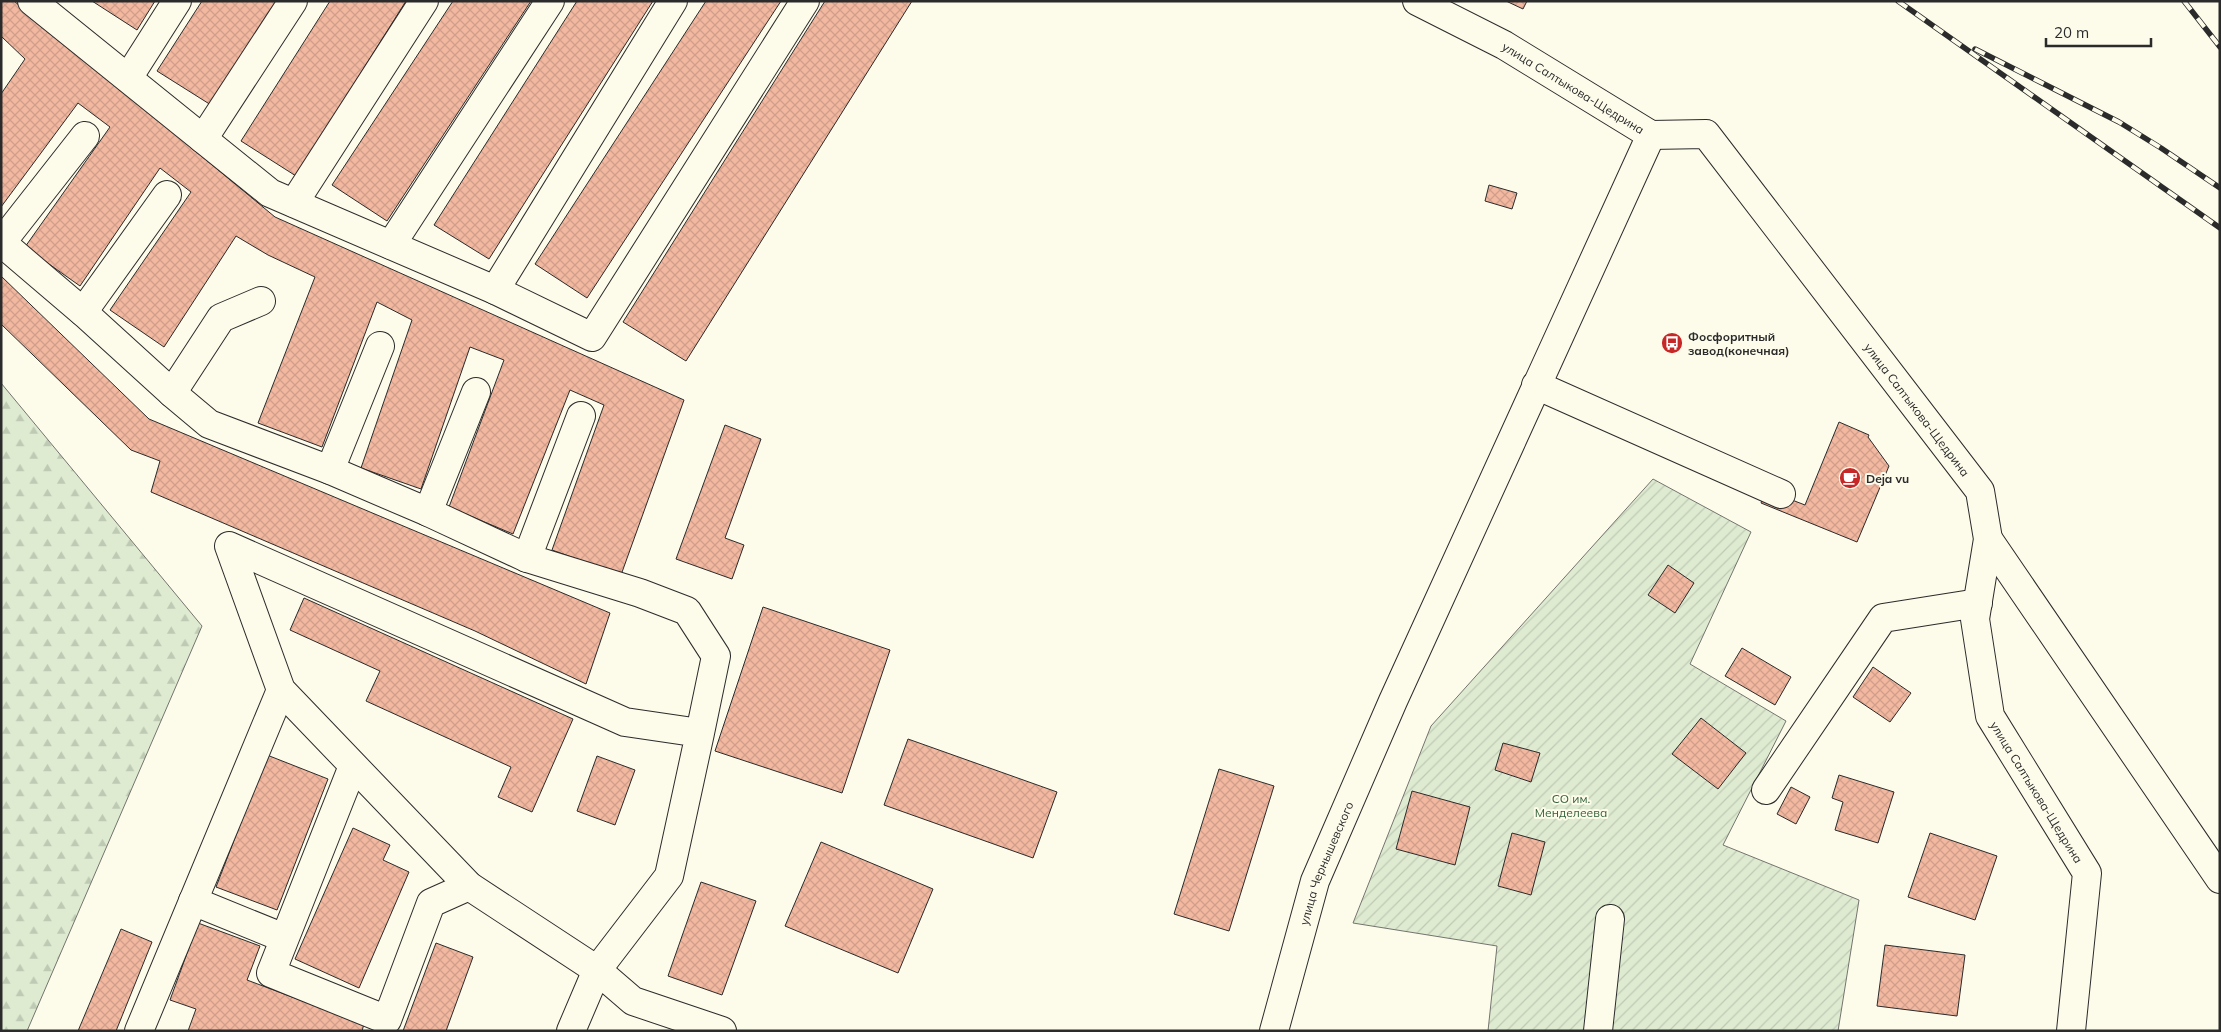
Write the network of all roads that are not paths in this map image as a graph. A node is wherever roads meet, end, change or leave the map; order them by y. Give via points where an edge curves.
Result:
1 (177, 1) edge
2 (293, 1) edge
3 (424, 1) edge
4 (550, 1) edge
5 (673, 1) edge
6 (805, 1) edge
7 (1417, 1) edge
8 (38, 3) edge
9 (128, 78) junction
10 (85, 136) dead end
11 (1651, 136) junction
12 (203, 139) junction
13 (167, 195) dead end
14 (294, 203) junction
15 (1, 243) edge
16 (391, 245) junction
17 (495, 290) junction
18 (261, 301) dead end
19 (83, 312) junction
20 (380, 346) dead end
21 (1536, 385) junction
22 (476, 392) dead end
23 (172, 394) junction
24 (581, 416) dead end
25 (330, 470) junction
26 (1781, 494) dead end
27 (428, 512) junction
28 (1988, 539) junction
29 (527, 558) junction
30 (1978, 603) junction
31 (281, 690) junction
32 (700, 733) junction
33 (353, 766) junction
34 (1766, 790) dead end
35 (2220, 880) edge
36 (469, 886) junction
37 (193, 901) junction
38 (1610, 918) dead end
39 (284, 938) junction
40 (597, 970) junction
41 (139, 1031) edge
42 (571, 1031) edge
43 (722, 1031) edge
44 (1274, 1031) edge
45 (1598, 1031) edge
46 (2071, 1031) edge

1 - 9 street
2 - 12 street
3 - 14 street
4 - 16 street
5 - 17 street
6 - 17 street via 592,336
7 - 11 street, улица Салтыкова-Щедрина via 1504,45
8 - 9 street
9 - 12 street
10 - 15 street
11 - 21 street, улица Чернышевского
11 - 28 street, улица Салтыкова-Щедрина via 1706,134 1980,491
12 - 14 street via 270,193
13 - 19 street
14 - 16 street
15 - 19 street
16 - 17 street
18 - 23 street via 221,318
19 - 23 street
20 - 25 street
21 - 26 street
21 - 44 street, улица Чернышевского via 1315,881
22 - 27 street
23 - 25 street via 209,424
24 - 29 street
25 - 27 street
27 - 29 street
28 - 30 street, улица Салтыкова-Щедрина
28 - 35 street
29 - 32 street via 687,611 716,656
30 - 34 street via 1883,618
30 - 46 street, улица Салтыкова-Щедрина via 1975,619 1990,716 2087,873
31 - 32 street via 229,546 625,722
31 - 33 street
31 - 37 street
32 - 40 street via 669,876
33 - 36 street
33 - 39 street
36 - 39 street via 431,903 387,1020 271,973
36 - 40 street
37 - 39 street
37 - 41 street
38 - 45 street
40 - 42 street
40 - 43 street via 632,1001

